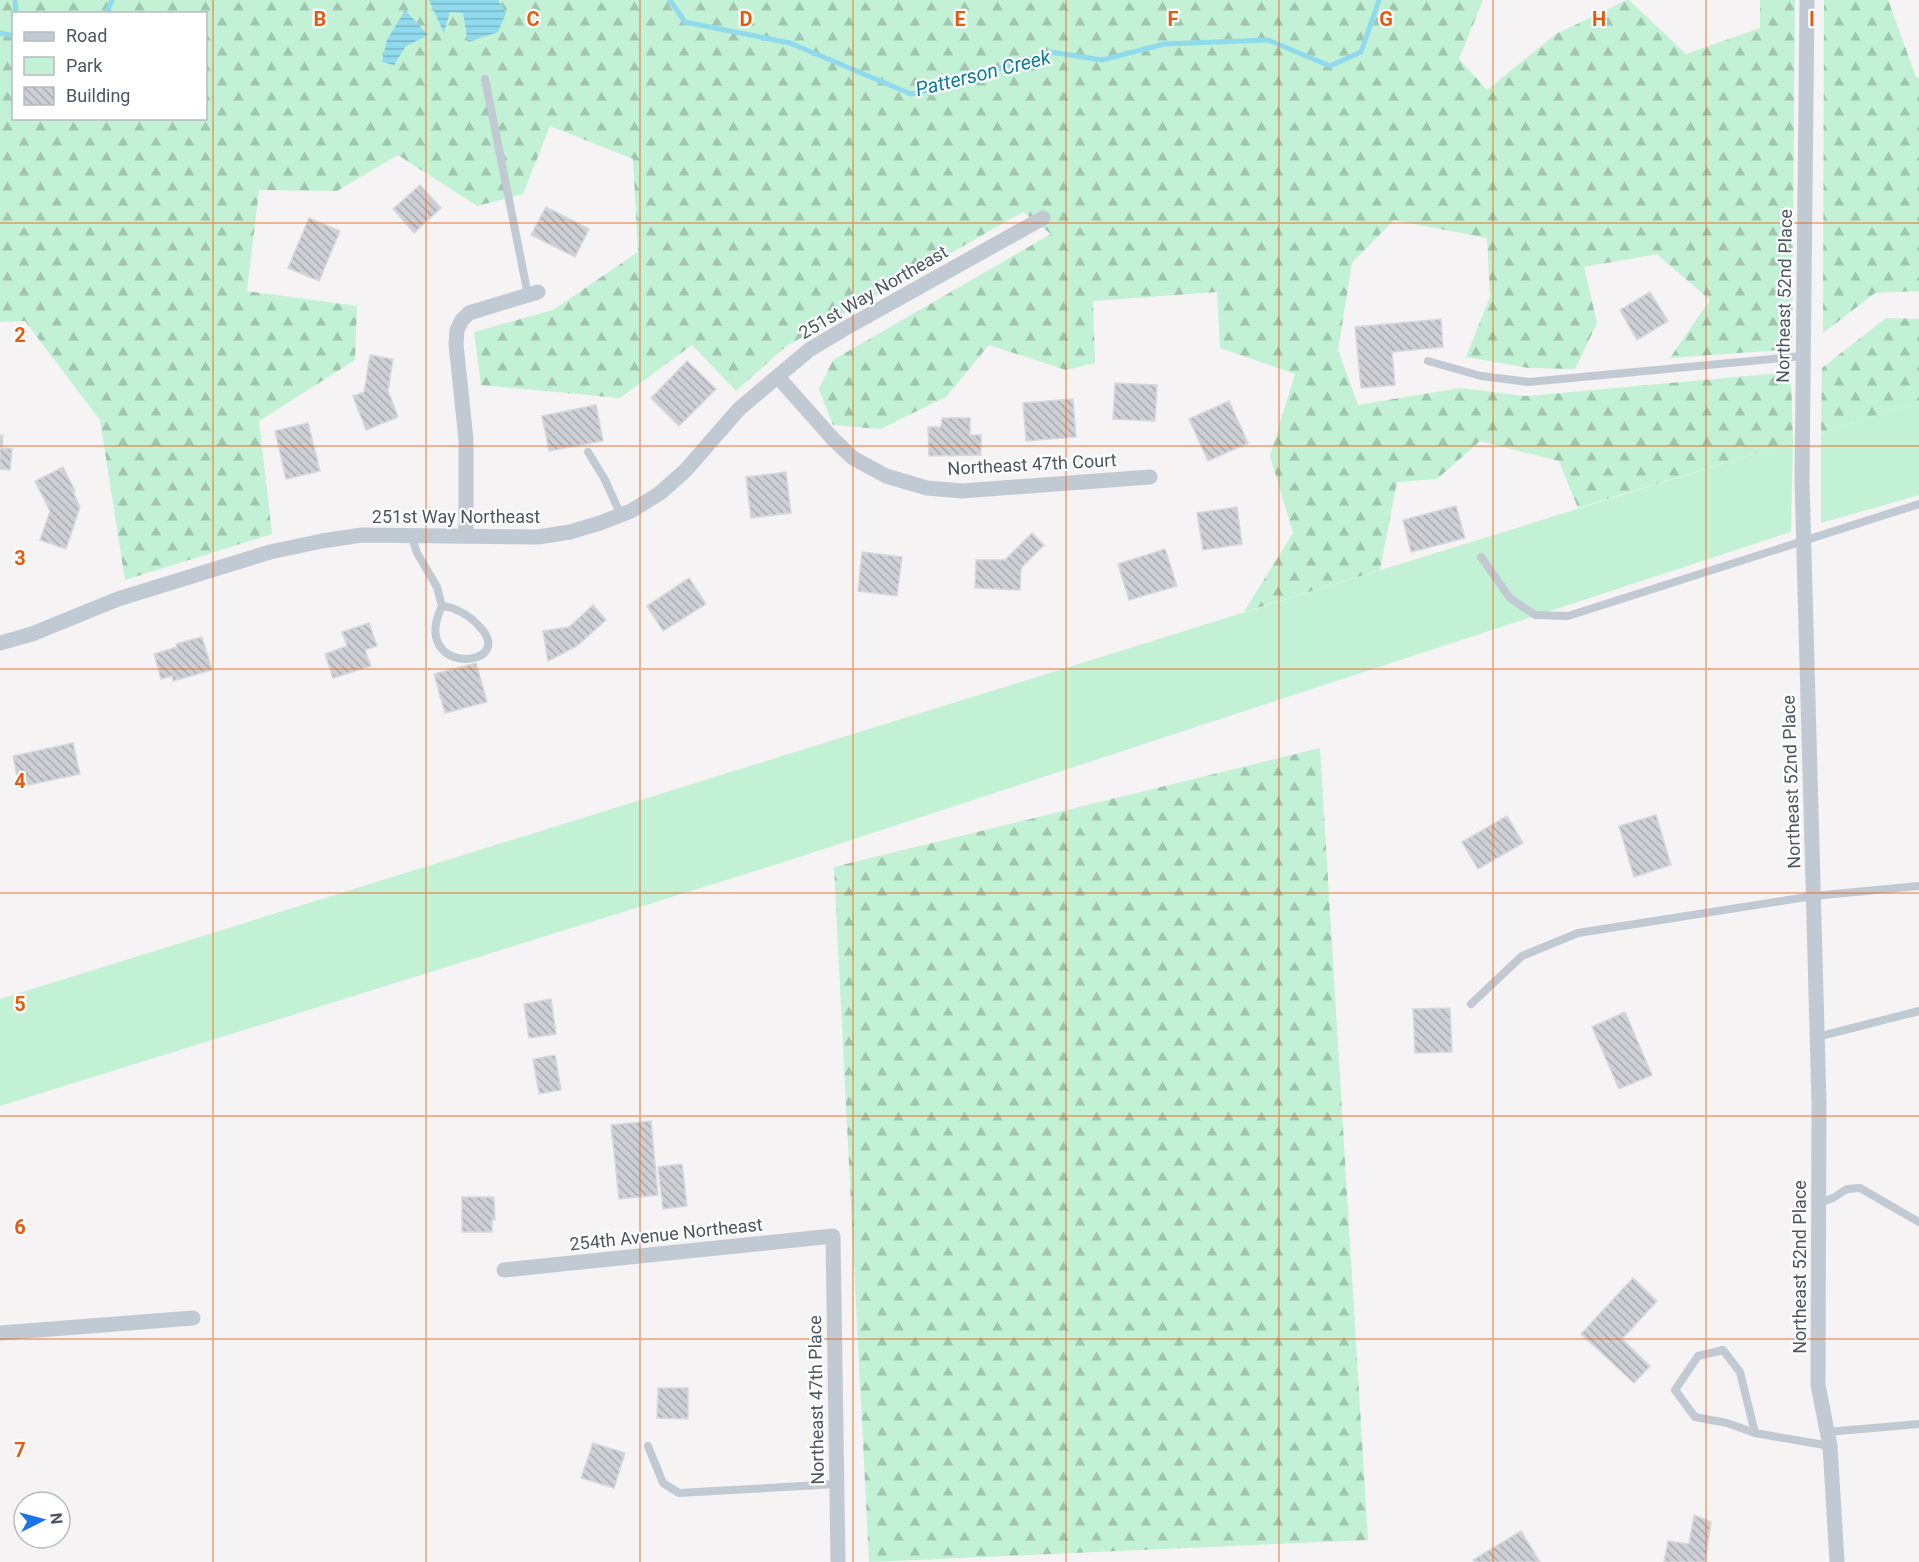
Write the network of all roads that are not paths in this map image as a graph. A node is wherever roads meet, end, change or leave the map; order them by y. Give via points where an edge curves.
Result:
1 (1807, 0) edge
2 (485, 79) dead end
3 (1043, 218) dead end
4 (533, 294) joint
5 (1803, 356) junction
6 (1428, 361) dead end
7 (778, 377) junction
8 (588, 452) dead end
9 (1150, 477) dead end
10 (1919, 504) edge
11 (621, 515) junction
12 (411, 535) junction
13 (466, 535) junction
14 (1804, 540) junction
15 (1481, 557) dead end
16 (442, 606) junction
17 (0, 643) edge
18 (1919, 886) edge
19 (1814, 896) junction
20 (1471, 1004) dead end
21 (1919, 1011) edge
22 (1817, 1037) junction
23 (1819, 1203) junction
24 (1919, 1222) edge
25 (832, 1236) joint
26 (504, 1270) dead end
27 (193, 1318) dead end
28 (0, 1333) edge
29 (1919, 1424) edge
30 (1755, 1433) junction
31 (1829, 1439) junction
32 (648, 1446) dead end
33 (837, 1484) junction
34 (838, 1562) edge
35 (1837, 1562) edge

1 - 5 street, Northeast 52nd Place
2 - 4 lane
3 - 7 street, 251st Way Northeast via 844,328 808,350
4 - 13 street via 469,313 457,330 466,440
5 - 6 lane via 1529,382 1481,376
5 - 14 street, Northeast 52nd Place
7 - 9 street, Northeast 47th Court via 853,458 886,476 927,488 962,491
7 - 11 street, 251st Way Northeast via 740,410 677,479
8 - 11 lane
10 - 14 lane
11 - 13 street, 251st Way Northeast via 570,532 538,537
12 - 13 street, 251st Way Northeast
12 - 16 lane
12 - 17 street, 251st Way Northeast via 362,535 270,552 118,598
14 - 15 lane via 1568,616 1535,615 1509,598
14 - 19 street, Northeast 52nd Place
16 - 16 lane via 436,619 436,636 444,651 476,659 485,653 486,634 479,626 460,612
18 - 19 lane
19 - 20 lane via 1578,933 1522,956
19 - 22 street, Northeast 52nd Place
21 - 22 lane
22 - 23 street, Northeast 52nd Place
23 - 24 lane via 1847,1189 1860,1188
23 - 31 street, Northeast 52nd Place via 1818,1385
25 - 26 street, 254th Avenue Northeast
25 - 33 street, Northeast 47th Place
27 - 28 street
29 - 31 lane
30 - 30 lane via 1695,1417 1676,1390 1698,1356 1723,1350 1740,1372
30 - 31 lane
31 - 35 street, Northeast 52nd Place
32 - 33 lane via 663,1484 679,1493
33 - 34 street, Northeast 47th Place

